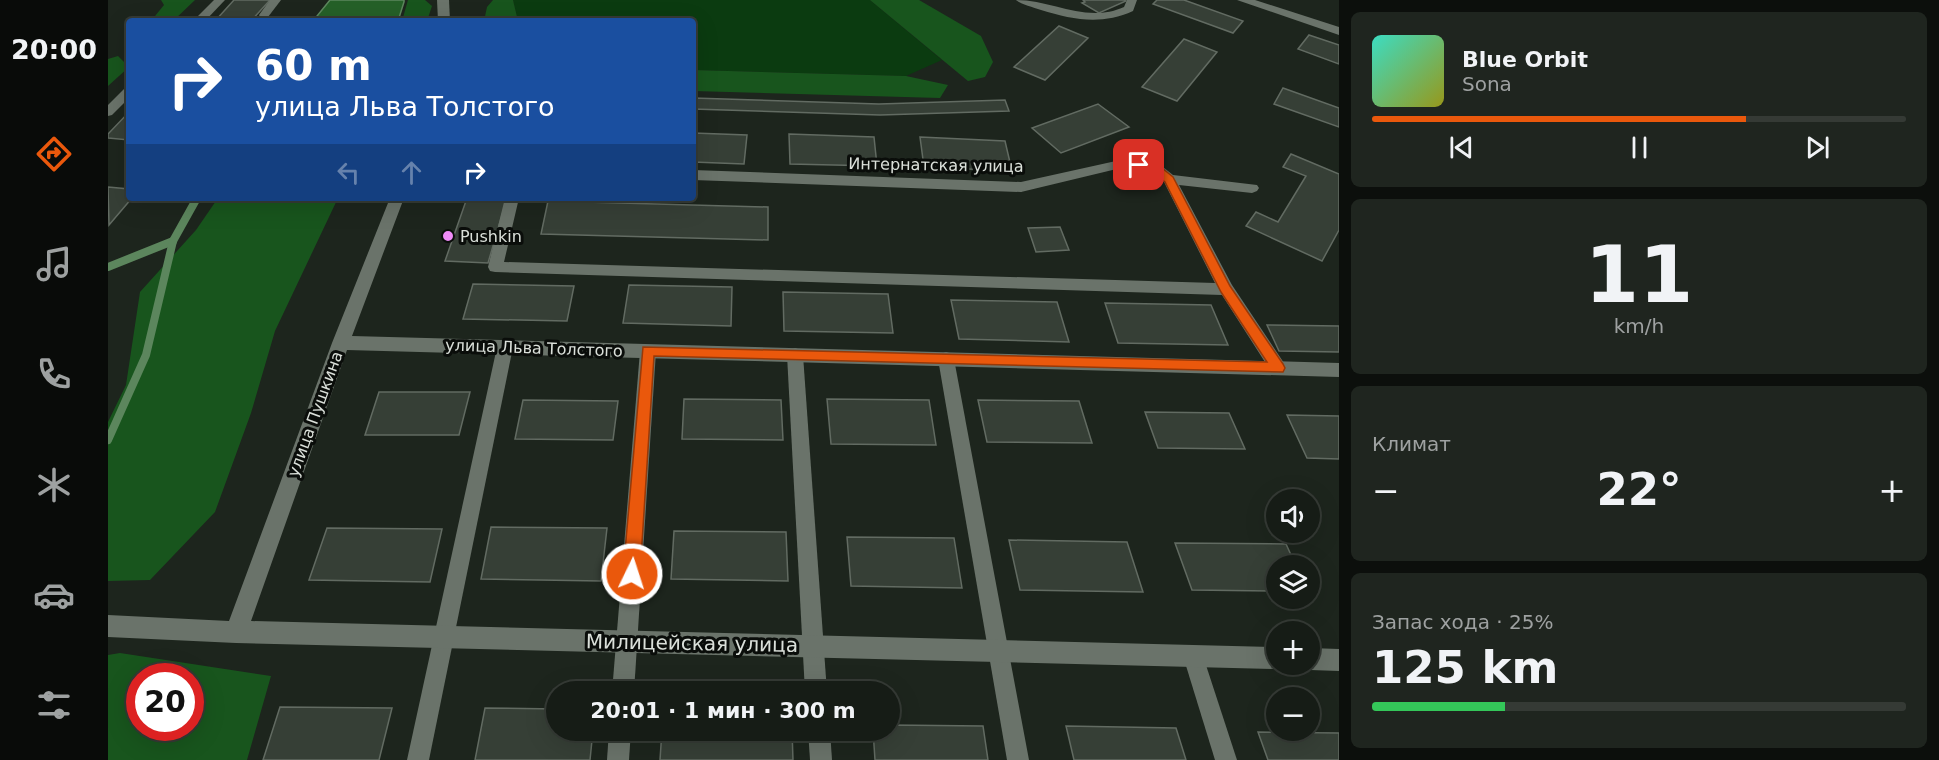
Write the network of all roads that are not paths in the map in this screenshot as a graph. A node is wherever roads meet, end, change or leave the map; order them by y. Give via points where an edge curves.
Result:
1 (220, 0) edge
2 (276, 0) edge
3 (443, 0) edge
4 (1021, 0) edge
5 (1132, 0) edge
6 (1249, 1) edge
7 (264, 15) dead end
8 (202, 18) edge
9 (444, 18) edge
10 (1339, 32) edge
11 (126, 94) edge
12 (108, 112) edge
13 (696, 175) edge
14 (1169, 179) junction
15 (1021, 187) joint
16 (1252, 188) dead end
17 (396, 201) edge
18 (511, 201) edge
19 (1226, 288) junction
20 (341, 343) junction
21 (505, 347) junction
22 (648, 351) junction
23 (795, 355) junction
24 (946, 359) junction
25 (1278, 368) junction
26 (1339, 370) edge
27 (108, 626) edge
28 (236, 632) junction
29 (444, 637) junction
30 (627, 641) junction
31 (813, 646) junction
32 (999, 651) junction
33 (1193, 656) junction
34 (1266, 658) edge
35 (1320, 659) edge
36 (1339, 660) edge
37 (624, 681) edge
38 (815, 681) edge
39 (619, 741) edge
40 (819, 741) edge
41 (418, 760) edge
42 (618, 760) edge
43 (820, 760) edge
44 (1018, 760) edge
45 (1226, 760) edge

1 - 8 lane
2 - 7 lane
3 - 9 street
4 - 5 lane via 1103,18 1129,9
6 - 10 street
11 - 12 lane
13 - 15 street, Интернатская улица
14 - 15 lane, Интернатская улица via 1153,166 1125,164
14 - 16 lane
14 - 19 lane
17 - 20 street, улица Пушкина
18 - 19 lane via 495,267
19 - 25 lane
20 - 21 street, улица Льва Толстого
20 - 28 street, улица Пушкина
21 - 22 street, улица Льва Толстого
21 - 29 lane
22 - 23 street, улица Льва Толстого
22 - 30 lane
23 - 24 street, улица Льва Толстого
23 - 31 lane
24 - 25 street, улица Льва Толстого
24 - 32 lane
25 - 26 street, улица Льва Толстого
27 - 28 street, Милицейская улица
28 - 29 street, Милицейская улица
29 - 30 street, Милицейская улица
29 - 41 lane
30 - 31 street, Милицейская улица
30 - 37 lane
31 - 32 street, Милицейская улица
31 - 38 lane
32 - 33 street, Милицейская улица
32 - 44 lane
33 - 34 street, Милицейская улица
33 - 45 lane
35 - 36 street
39 - 42 lane
40 - 43 lane

